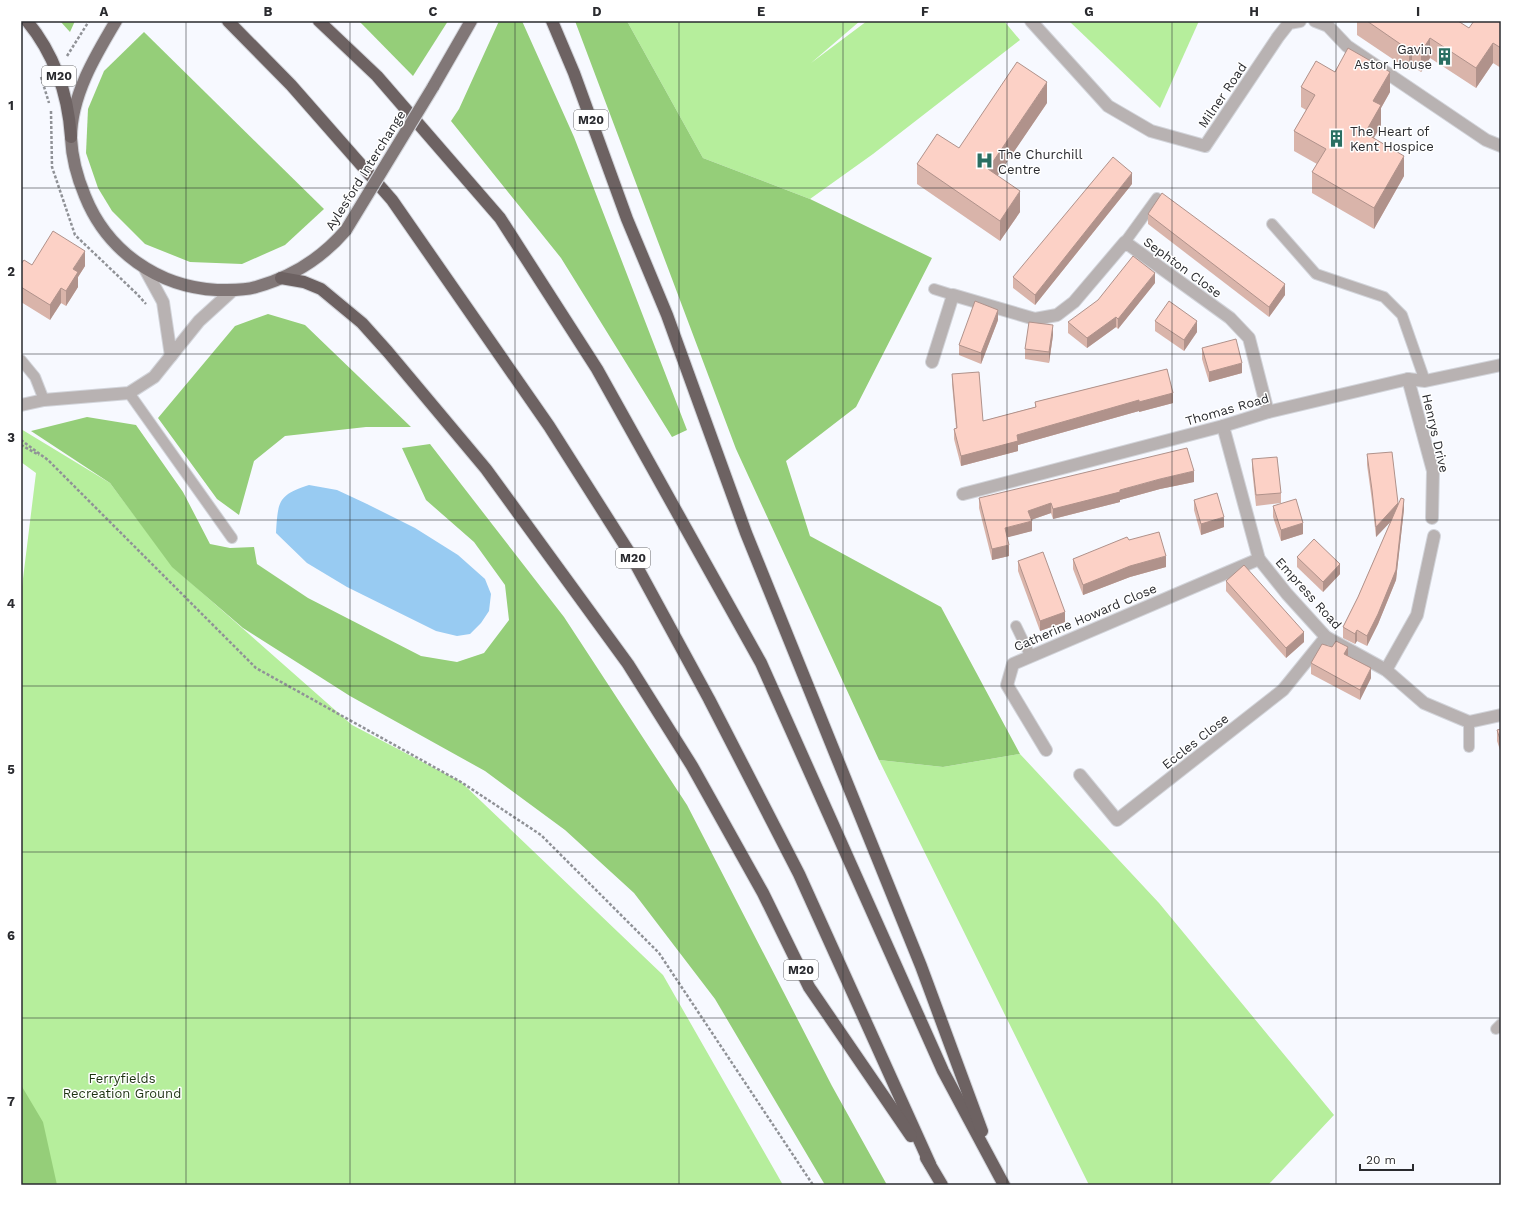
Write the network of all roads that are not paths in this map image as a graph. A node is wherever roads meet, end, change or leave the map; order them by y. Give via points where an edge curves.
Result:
1 (27, 21) edge
2 (116, 21) edge
3 (228, 21) edge
4 (319, 21) edge
5 (471, 21) edge
6 (552, 21) edge
7 (1031, 21) edge
8 (1300, 21) edge
9 (1315, 21) edge
10 (71, 137) junction
11 (1501, 146) edge
12 (1157, 198) edge
13 (1272, 224) dead end
14 (1125, 242) junction
15 (145, 269) junction
16 (281, 278) junction
17 (934, 289) dead end
18 (234, 290) junction
19 (953, 295) junction
20 (171, 356) junction
21 (21, 360) edge
22 (932, 362) dead end
23 (1501, 365) edge
24 (1408, 379) junction
25 (1425, 381) junction
26 (129, 393) junction
27 (44, 400) junction
28 (21, 405) edge
29 (1268, 412) junction
30 (1223, 426) junction
31 (963, 494) dead end
32 (1432, 518) dead end
33 (1434, 536) dead end
34 (232, 538) dead end
35 (1259, 559) junction
36 (1016, 626) dead end
37 (1326, 637) junction
38 (1030, 655) junction
39 (1386, 670) junction
40 (1501, 715) edge
41 (1469, 722) junction
42 (1469, 747) dead end
43 (1046, 750) dead end
44 (1080, 774) dead end
45 (930, 1164) junction
46 (998, 1173) junction
47 (942, 1185) edge
48 (1004, 1185) edge

1 - 10 highway, M20 via 46,49 65,93
2 - 10 main road, Aylesford Interchange via 87,72
3 - 45 highway, M20 via 291,85 392,200 549,426 629,552 709,699 799,874
4 - 46 highway, M20 via 376,76 500,218 597,369 762,664 943,1071
5 - 16 main road, Aylesford Interchange, bridge via 346,230 313,262
6 - 46 highway, M20 via 574,73 627,219 667,314 746,533 921,966
7 - 8 street, Milner Road via 1108,106 1151,131 1205,146 1278,36 1289,24
9 - 11 street via 1328,26 1347,46 1486,140
10 - 15 main road, Aylesford Interchange via 75,172 89,208 102,230 121,251
12 - 14 lane
13 - 25 lane via 1316,274 1384,297 1402,315
14 - 19 street, Sephton Close via 1074,302 1057,315 1035,319
14 - 29 street, Sephton Close via 1230,318 1249,338
15 - 18 main road, Aylesford Interchange via 186,285
15 - 20 street via 163,302
16 - 18 main road, Aylesford Interchange via 255,287
16 - 45 highway, M20 via 304,282 321,289 362,323 486,469 632,671 692,766 763,893 810,987
17 - 19 lane
18 - 20 street via 199,321
19 - 22 street
20 - 26 street via 154,377
21 - 27 lane via 35,377
23 - 25 street, Thomas Road
24 - 25 street, Thomas Road
24 - 29 street, Thomas Road
24 - 32 street, Henrys Drive via 1433,472
26 - 27 street
26 - 34 lane
27 - 28 street
29 - 30 street, Thomas Road
30 - 31 street, Thomas Road
30 - 35 street, Empress Road
33 - 39 street via 1417,615
35 - 37 street, Empress Road
35 - 38 street, Catherine Howard Close
36 - 38 lane
37 - 39 street, Empress Road
37 - 44 street, Eccles Close via 1283,690 1117,820
38 - 43 street, Catherine Howard Close via 1013,664 1007,685
39 - 41 street, Empress Road via 1424,702
40 - 41 street
41 - 42 lane
45 - 47 highway, M20
46 - 48 highway, M20

